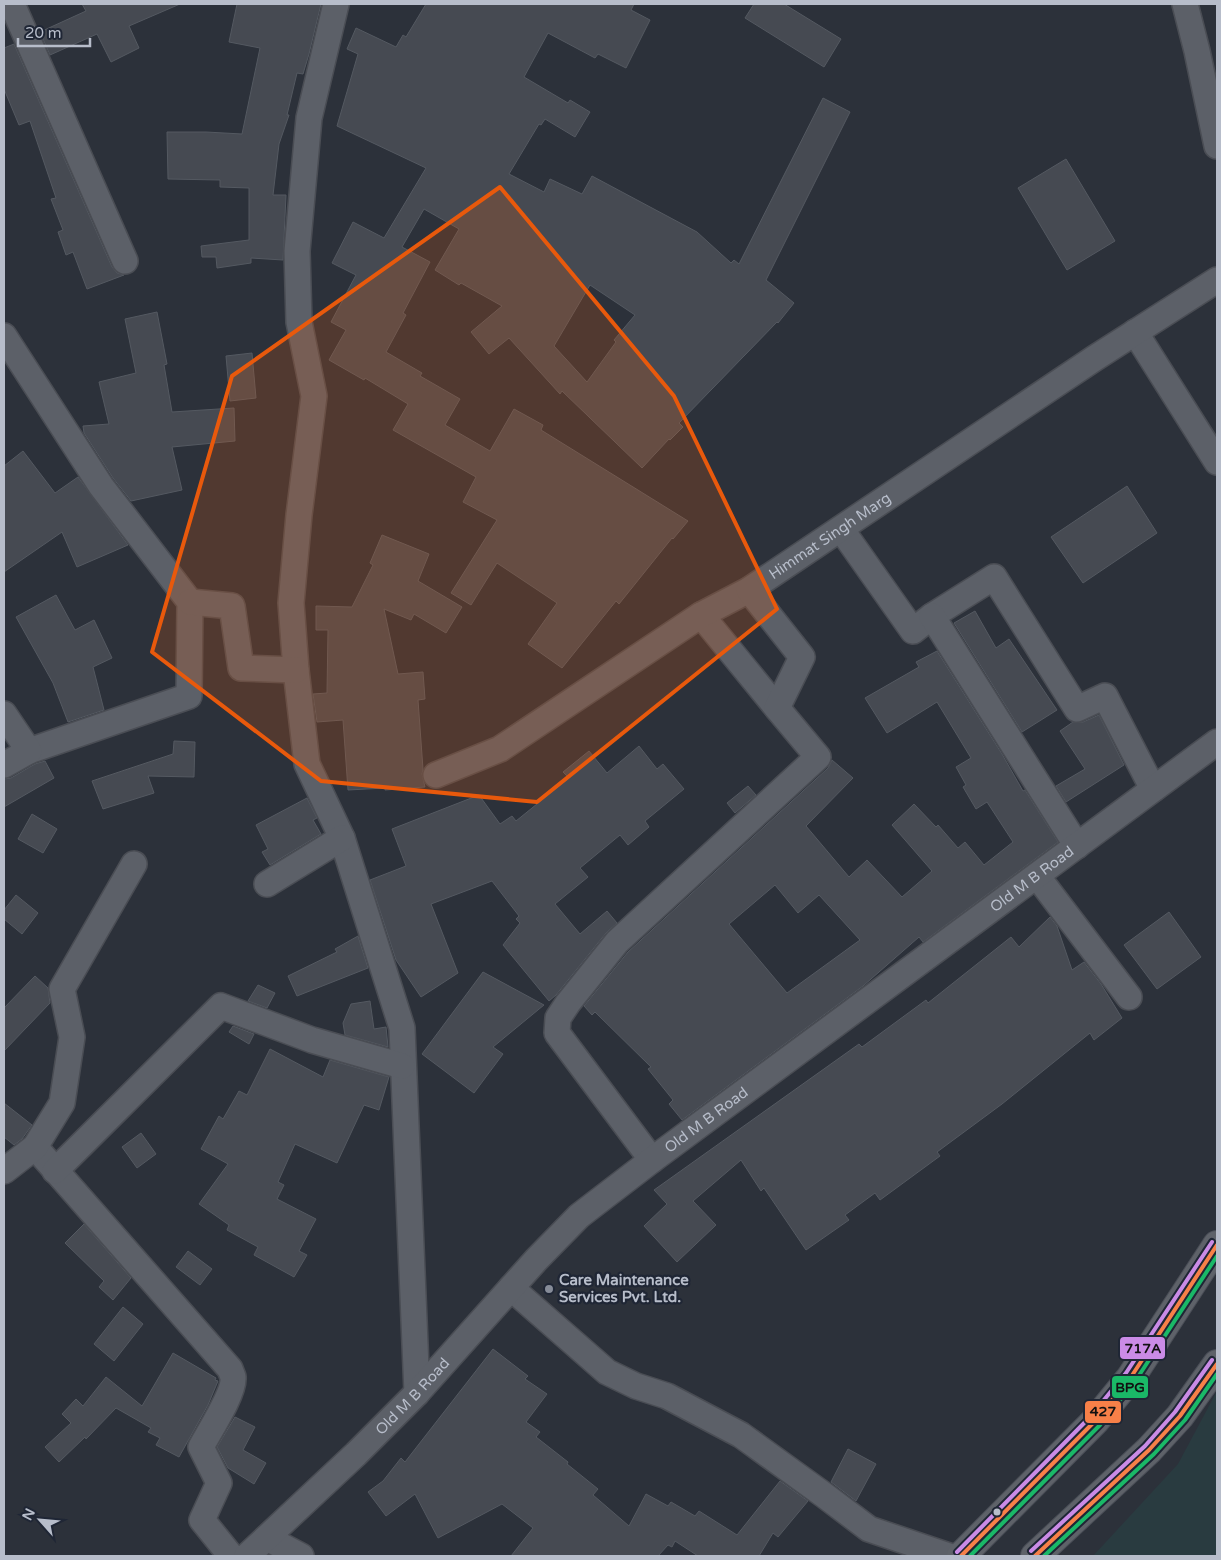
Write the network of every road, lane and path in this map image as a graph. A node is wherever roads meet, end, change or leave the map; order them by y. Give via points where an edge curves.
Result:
1 (12, 4) edge
2 (336, 4) edge
3 (1185, 4) edge
4 (1217, 146) edge
5 (125, 261) dead end
6 (1217, 280) edge
7 (1135, 332) junction
8 (4, 336) edge
9 (1217, 462) edge
10 (841, 528) junction
11 (749, 590) junction
12 (190, 602) junction
13 (701, 615) junction
14 (932, 616) junction
15 (296, 670) junction
16 (777, 708) junction
17 (4, 714) edge
18 (1217, 742) edge
19 (29, 751) junction
20 (4, 765) edge
21 (436, 775) dead end
22 (1153, 790) junction
23 (342, 838) junction
24 (1077, 846) junction
25 (134, 864) dead end
26 (1036, 876) junction
27 (266, 884) dead end
28 (1129, 997) dead end
29 (402, 1066) junction
30 (35, 1146) junction
31 (652, 1160) junction
32 (4, 1171) edge
33 (55, 1171) junction
34 (1217, 1245) edge
35 (511, 1288) junction
36 (1217, 1364) edge
37 (417, 1393) junction
38 (267, 1538) junction
39 (231, 1556) edge
40 (247, 1556) edge
41 (301, 1556) edge
42 (949, 1556) edge
43 (962, 1556) edge
44 (1035, 1556) edge

1 - 5 street
2 - 15 street via 309,118 297,252 299,322 314,396 291,603
3 - 4 street
6 - 7 street, Himmat Singh Marg
7 - 9 street
7 - 10 street, Himmat Singh Marg
8 - 12 street via 100,486
10 - 11 street, Himmat Singh Marg
10 - 14 street via 913,631
11 - 13 street, Himmat Singh Marg
11 - 16 street via 802,657
12 - 15 street via 232,606 241,668
12 - 19 street via 189,696
13 - 16 street
13 - 21 street, Himmat Singh Marg via 500,749
14 - 22 street via 994,577 1078,709 1105,696
14 - 24 street
15 - 23 street via 307,764
16 - 31 street via 818,757 617,942 558,1018 557,1033
17 - 19 street
18 - 22 street, Old M B Road
19 - 20 street
22 - 24 street, Old M B Road
23 - 27 street
23 - 29 street via 402,1028
24 - 26 street, Old M B Road
25 - 30 street via 62,990 72,1037 62,1102
26 - 28 street
26 - 31 street, Old M B Road
29 - 33 street via 312,1040 221,1006
29 - 37 street
30 - 32 street
30 - 33 street
31 - 35 street, Old M B Road via 579,1216
33 - 39 street via 230,1369 232,1387 201,1447 219,1483 202,1520
34 - 43 main road via 1131,1377 1095,1421
35 - 37 street, Old M B Road
35 - 42 street via 607,1372 667,1396 741,1435 868,1530
36 - 44 main road via 1180,1416 1149,1450
37 - 38 street, Old M B Road
38 - 40 street, Old M B Road
38 - 41 street

